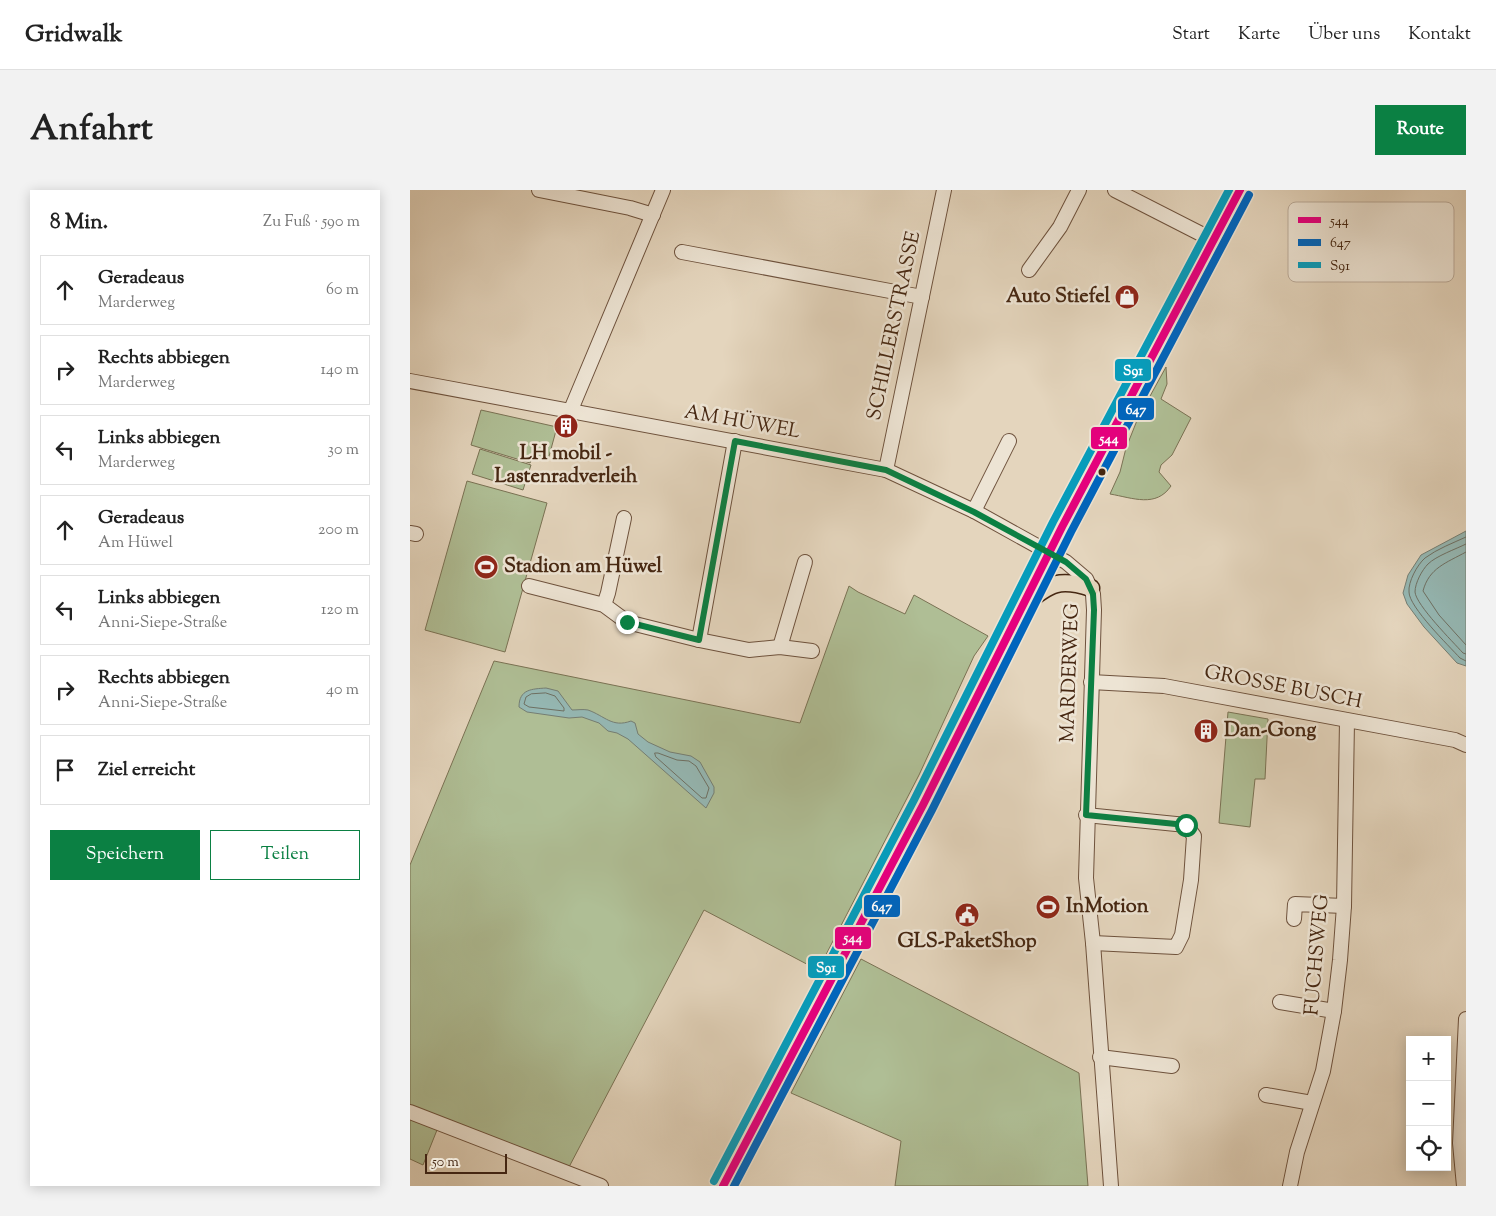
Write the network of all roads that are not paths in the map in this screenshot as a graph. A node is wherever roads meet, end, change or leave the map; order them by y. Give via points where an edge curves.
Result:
1 (540, 190) edge
2 (663, 190) edge
3 (944, 190) edge
4 (1079, 190) edge
5 (1115, 190) edge
6 (1240, 190) edge
7 (653, 215) junction
8 (1213, 240) junction
9 (682, 252) dead end
10 (1029, 270) dead end
11 (922, 297) junction
12 (410, 381) edge
13 (570, 412) junction
14 (735, 441) junction
15 (1010, 441) dead end
16 (886, 470) junction
17 (974, 512) junction
18 (624, 518) dead end
19 (1049, 552) junction
20 (805, 562) dead end
21 (529, 586) dead end
22 (1091, 588) junction
23 (604, 605) junction
24 (1022, 606) junction
25 (699, 640) junction
26 (780, 647) junction
27 (812, 651) dead end
28 (1091, 682) junction
29 (1347, 721) junction
30 (1466, 745) edge
31 (1086, 815) junction
32 (1344, 906) junction
33 (1294, 920) dead end
34 (1093, 944) junction
35 (1280, 1002) dead end
36 (1334, 1011) junction
37 (1466, 1019) edge
38 (1100, 1057) junction
39 (1172, 1066) dead end
40 (1266, 1095) dead end
41 (1312, 1103) junction
42 (410, 1112) edge
43 (601, 1186) edge
44 (723, 1186) edge
45 (1111, 1186) edge
46 (1290, 1186) edge
47 (1464, 1186) edge

1 - 7 street
2 - 7 street
3 - 11 street, SCHILLERSTRASSE
4 - 10 street via 1060,227
5 - 8 street
6 - 8 main road
7 - 13 street
8 - 19 main road
9 - 11 street
11 - 16 street, SCHILLERSTRASSE
12 - 13 street, AM HÜWEL
13 - 14 street, AM HÜWEL
14 - 16 street, AM HÜWEL
14 - 25 street
15 - 17 street
16 - 17 street, AM HÜWEL
17 - 19 street, AM HÜWEL
18 - 23 street
19 - 22 street, MARDERWEG via 1078,572
19 - 24 main road
20 - 26 street
21 - 23 street
22 - 24 main road via 1074,582 1058,583
22 - 28 street, MARDERWEG via 1094,610
23 - 25 street via 627,622
24 - 44 main road via 923,805
25 - 26 street via 749,650
26 - 27 street
28 - 29 street, GROSSE BUSCH via 1164,686
28 - 31 street, MARDERWEG
29 - 30 street, GROSSE BUSCH via 1455,740
29 - 32 street, FUCHSWEG
31 - 34 street, MARDERWEG via 1086,878
31 - 34 street via 1186,825 1194,836 1191,880 1182,935 1176,947
32 - 33 street via 1295,904
32 - 36 street, FUCHSWEG
34 - 38 street, MARDERWEG
35 - 36 street
36 - 41 street, FUCHSWEG via 1323,1071
37 - 47 street via 1460,1143
38 - 39 street
38 - 45 street, MARDERWEG
40 - 41 street
41 - 46 street, FUCHSWEG
42 - 43 street

